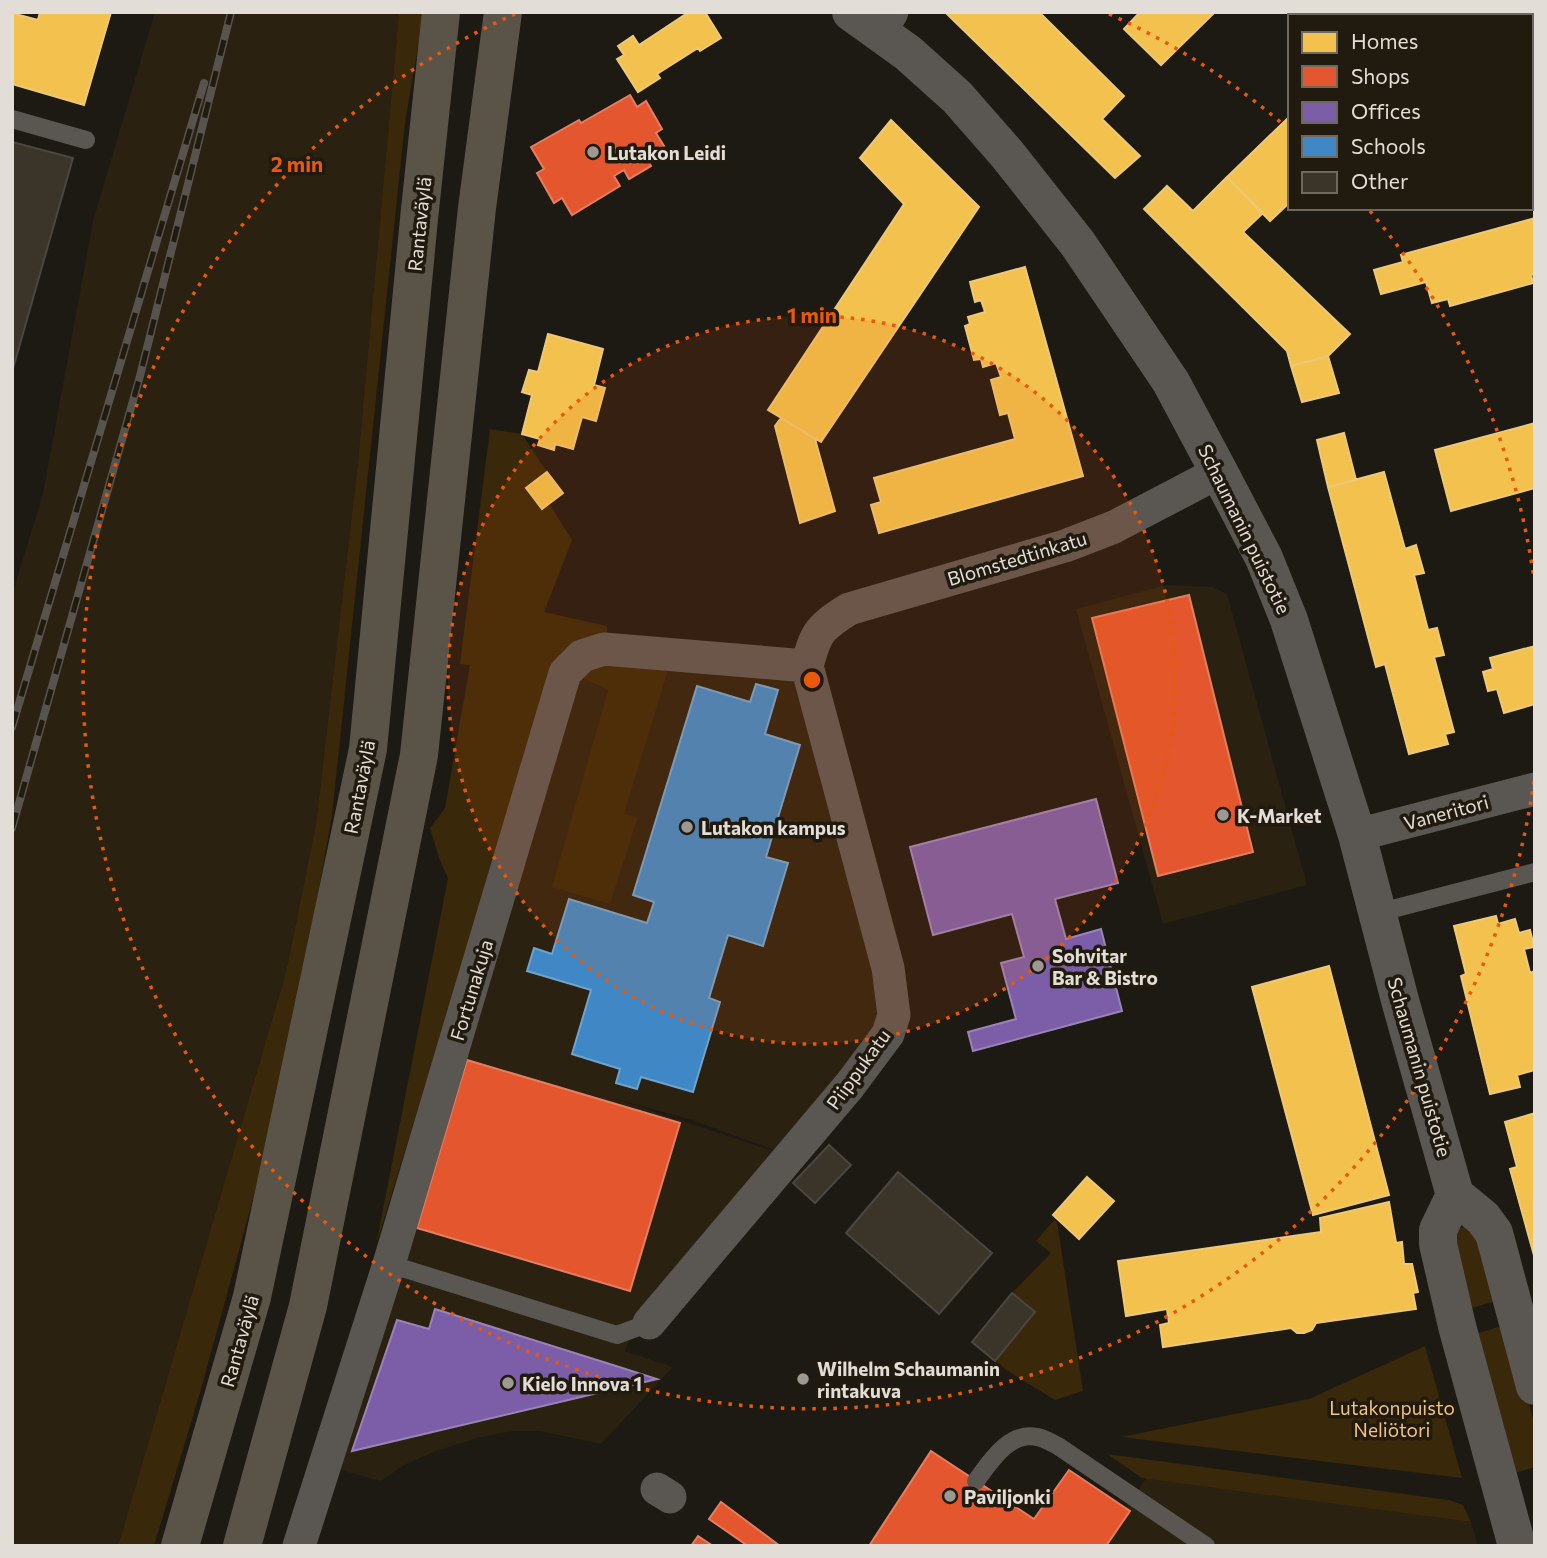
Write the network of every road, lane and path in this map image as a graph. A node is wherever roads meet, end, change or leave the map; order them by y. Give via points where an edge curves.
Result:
1 (441, 12) edge
2 (503, 12) edge
3 (874, 20) edge
4 (12, 119) edge
5 (86, 140) dead end
6 (1219, 472) junction
7 (811, 652) junction
8 (1535, 789) edge
9 (1357, 835) junction
10 (1535, 872) edge
11 (1377, 913) junction
12 (1455, 1195) junction
13 (389, 1264) junction
14 (649, 1323) joint
15 (1535, 1386) edge
16 (976, 1481) dead end
17 (1204, 1545) edge
18 (180, 1546) edge
19 (242, 1546) edge
20 (299, 1546) edge
21 (1517, 1546) edge

1 - 18 highway, Rantaväylä via 368,749 252,1297
2 - 19 highway via 475,222 419,755 308,1306
3 - 6 street, Schaumanin puistotie via 957,97 1078,244 1171,382
4 - 5 lane
6 - 7 street, Blomstedtinkatu via 1124,522 1065,546 849,609 827,623
6 - 9 street, Schaumanin puistotie via 1264,558 1289,620
7 - 13 street, Fortunakuja via 604,649 582,656 565,673
7 - 14 street, Piippukatu via 888,968 894,1015 888,1034 850,1085
8 - 9 street, Vaneritori
9 - 11 street, Schaumanin puistotie
10 - 11 lane
11 - 12 street, Schaumanin puistotie
12 - 15 street via 1494,1233
12 - 21 street via 1438,1230 1438,1244
13 - 14 lane via 617,1335
13 - 20 street, Fortunakuja
16 - 17 lane via 996,1454 1014,1440 1036,1436 1058,1446

